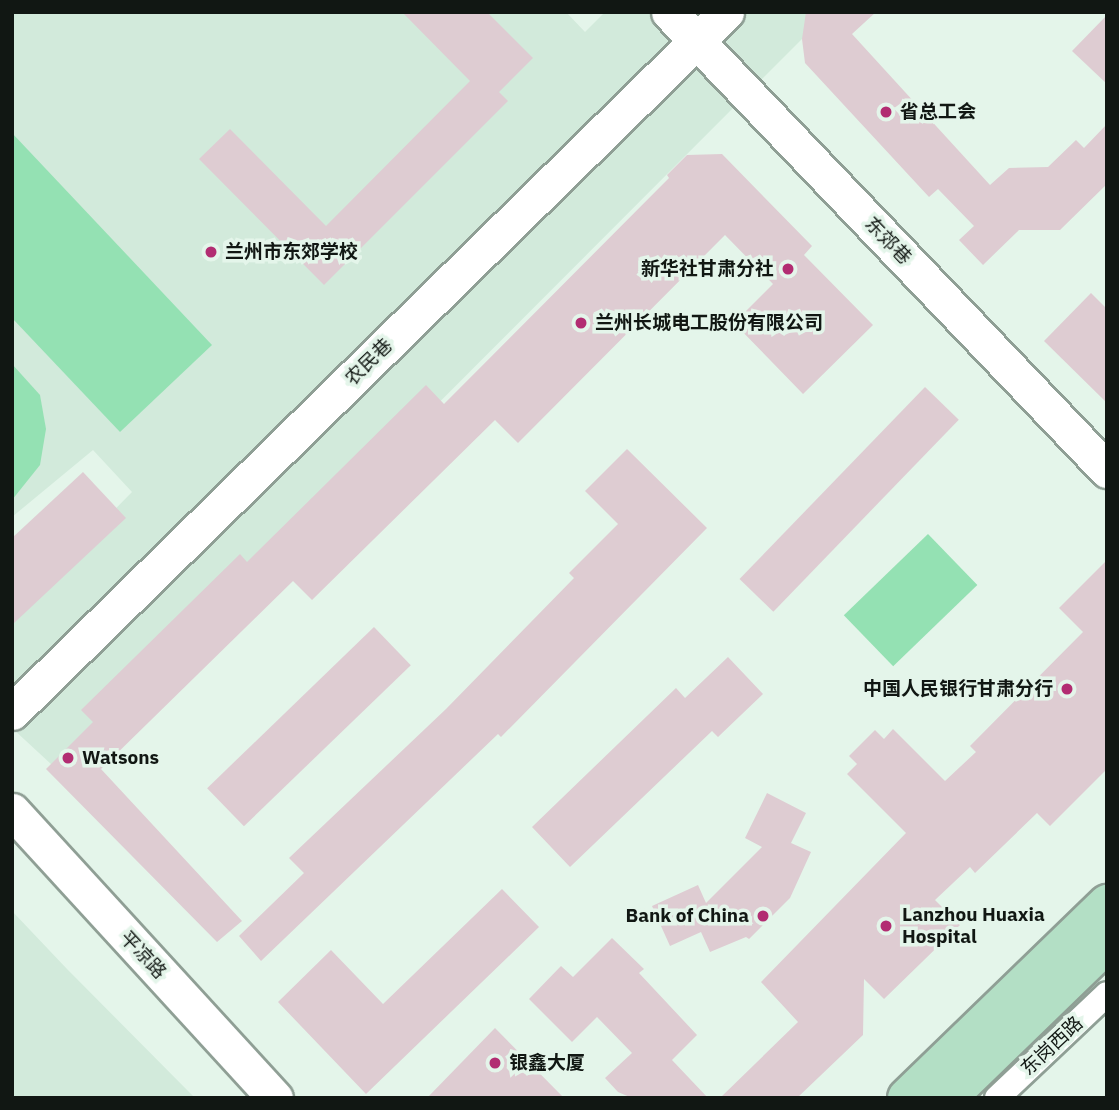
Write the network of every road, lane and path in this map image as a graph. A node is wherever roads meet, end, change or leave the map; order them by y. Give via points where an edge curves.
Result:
1 (669, 12) edge
2 (726, 12) edge
3 (697, 40) junction
4 (1107, 470) edge
5 (12, 712) edge
6 (12, 811) edge
7 (1107, 904) edge
8 (1107, 943) edge
9 (1107, 994) edge
10 (275, 1098) edge
11 (906, 1098) edge
12 (947, 1098) edge
13 (997, 1098) edge

1 - 3 street, 东郊巷
2 - 3 street, 农民巷
3 - 4 street, 东郊巷
3 - 5 street, 农民巷
6 - 10 street, 平凉路
7 - 11 main road
8 - 12 main road
9 - 13 street, 东岗西路

